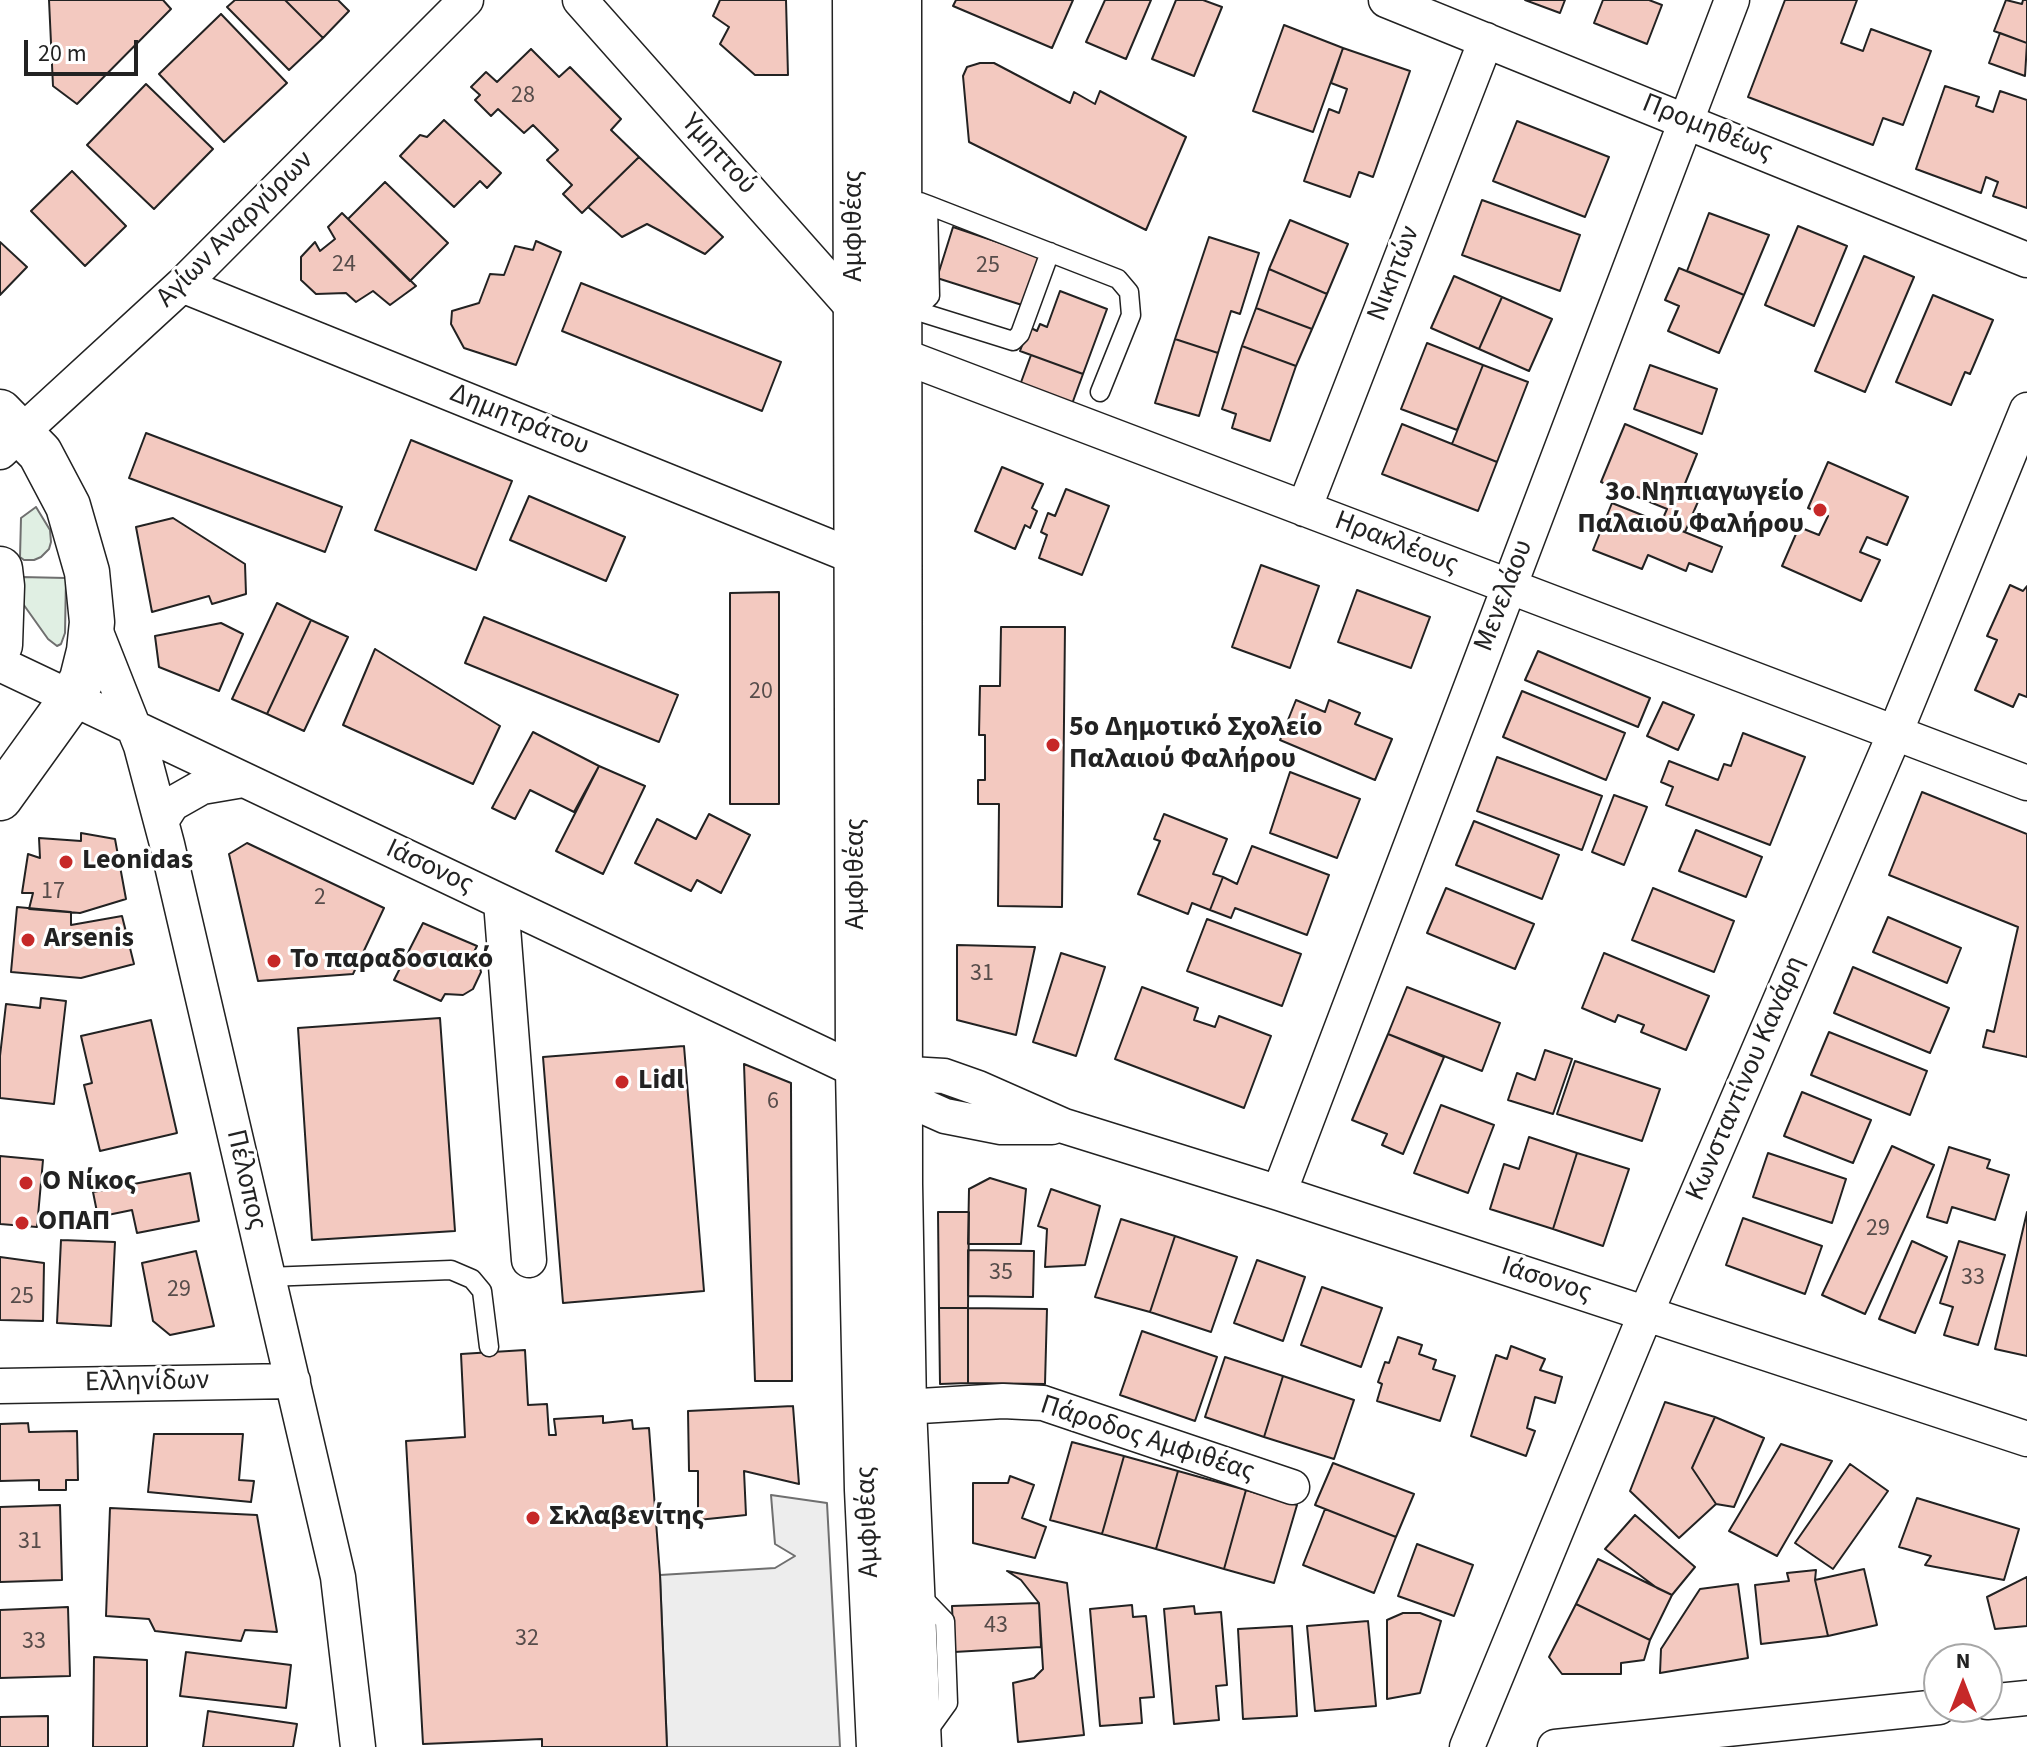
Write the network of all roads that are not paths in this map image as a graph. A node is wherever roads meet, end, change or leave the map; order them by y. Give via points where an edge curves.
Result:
1 (466, 0) edge
2 (580, 0) edge
3 (855, 0) edge
4 (899, 0) edge
5 (1386, 0) edge
6 (1732, 0) edge
7 (1486, 40) junction
8 (1686, 121) junction
9 (914, 200) junction
10 (1050, 252) junction
11 (2027, 260) edge
12 (182, 285) junction
13 (855, 310) junction
14 (906, 330) junction
15 (1100, 392) dead end
16 (2027, 410) edge
17 (7, 432) edge
18 (1304, 509) junction
19 (855, 557) junction
20 (0, 569) edge
21 (1508, 586) junction
22 (92, 622) junction
23 (0, 645) edge
24 (0, 664) edge
25 (72, 698) junction
26 (134, 727) junction
27 (1895, 733) junction
28 (243, 780) junction
29 (2027, 783) edge
30 (0, 798) edge
31 (161, 821) junction
32 (501, 902) junction
33 (886, 1080) junction
34 (1279, 1193) junction
35 (529, 1260) dead end
36 (267, 1277) junction
37 (1646, 1313) junction
38 (489, 1347) dead end
39 (293, 1381) junction
40 (0, 1386) edge
41 (904, 1407) junction
42 (2027, 1439) edge
43 (1292, 1487) dead end
44 (2027, 1698) edge
45 (2003, 1700) edge
46 (1923, 1709) edge
47 (906, 1746) edge
48 (358, 1747) edge
49 (1467, 1747) edge
50 (1555, 1747) edge

1 - 12 street, Αγίων Αναργύρων
2 - 13 street, Υμηττού
3 - 13 main road, Αμφιθέας
4 - 9 main road, Αμφιθέας
5 - 7 street, Προμηθέως
6 - 8 street, Μενελάου
7 - 8 street, Προμηθέως
7 - 18 street, Νικητών
8 - 11 street, Προμηθέως
8 - 21 street, Μενελάου
9 - 10 lane
9 - 14 main road, Αμφιθέας
10 - 14 lane via 1013,341
10 - 15 lane via 1118,279 1129,292 1131,315
12 - 17 street, Αγίων Αναργύρων
12 - 19 street, Δημητράτου
13 - 19 main road, Αμφιθέας
14 - 18 street, Ηρακλέους
14 - 33 main road, Αμφιθέας
16 - 27 street, Κωνσταντίνου Κανάρη
17 - 22 main road via 40,453 68,506 87,572
18 - 21 street, Ηρακλέους
19 - 33 main road, Αμφιθέας
20 - 23 main road
21 - 27 street, Ηρακλέους
21 - 34 street, Μενελάου
22 - 25 main road via 82,679
22 - 26 street, Πέλοπος
24 - 25 street, Ιάσονος
25 - 26 street, Ιάσονος
25 - 30 main road
26 - 28 street, Ιάσονος
26 - 31 street, Πέλοπος
27 - 29 street, Ηρακλέους
27 - 37 street, Κωνσταντίνου Κανάρη
28 - 31 street via 202,787 172,804
28 - 32 street, Ιάσονος
31 - 36 street, Πέλοπος
32 - 33 street, Ιάσονος
32 - 35 street
33 - 34 street, Ιάσονος via 945,1116 979,1124 1064,1126
33 - 41 main road, Αμφιθέας
33 - 47 main road, Αμφιθέας via 867,1490
34 - 37 street, Ιάσονος
36 - 38 lane via 451,1270 472,1279 482,1291
36 - 39 street, Πέλοπος
37 - 42 street, Ιάσονος
37 - 49 street, Κωνσταντίνου Κανάρη
39 - 40 street, Ελληνίδων
39 - 48 street, Πέλοπος via 338,1577
41 - 43 street, Πάροδος Αμφιθέας via 1043,1403
41 - 47 main road, Αμφιθέας via 912,1588
44 - 45 street
46 - 50 street

